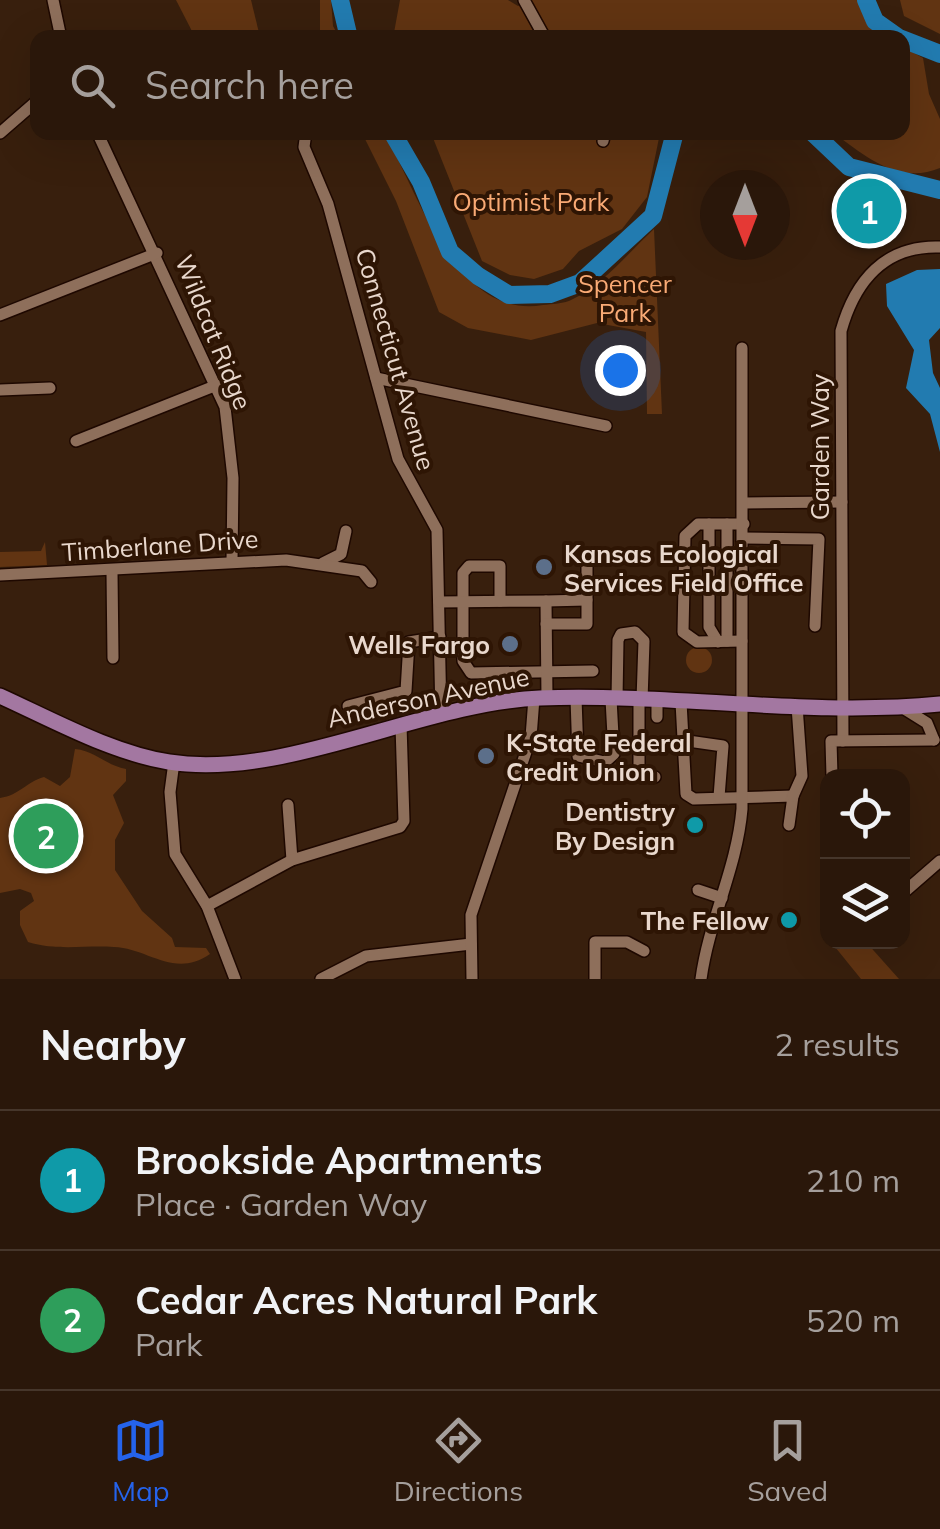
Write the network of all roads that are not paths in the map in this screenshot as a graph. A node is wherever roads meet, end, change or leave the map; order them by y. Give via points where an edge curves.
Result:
1 (52, 0) edge
2 (524, 0) edge
3 (59, 30) edge
4 (541, 30) edge
5 (30, 107) edge
6 (0, 132) edge
7 (102, 140) edge
8 (305, 140) edge
9 (940, 248) edge
10 (157, 253) junction
11 (0, 315) edge
12 (742, 348) dead end
13 (376, 378) junction
14 (218, 386) junction
15 (50, 388) dead end
16 (0, 390) edge
17 (606, 426) dead end
18 (76, 441) dead end
19 (744, 502) junction
20 (842, 502) junction
21 (709, 524) junction
22 (727, 524) junction
23 (346, 531) dead end
24 (743, 531) junction
25 (232, 562) junction
26 (323, 562) junction
27 (586, 567) dead end
28 (112, 572) junction
29 (0, 575) edge
30 (371, 582) dead end
31 (587, 600) junction
32 (500, 601) junction
33 (546, 601) junction
34 (439, 602) junction
35 (462, 602) junction
36 (546, 624) junction
37 (815, 626) dead end
38 (440, 637) junction
39 (722, 641) junction
40 (742, 641) junction
41 (113, 658) dead end
42 (547, 670) junction
43 (593, 671) dead end
44 (0, 696) edge
45 (540, 698) junction
46 (576, 698) junction
47 (614, 699) junction
48 (681, 702) junction
49 (940, 704) edge
50 (649, 705) junction
51 (348, 706) dead end
52 (740, 706) junction
53 (797, 706) junction
54 (842, 706) junction
55 (901, 707) junction
56 (442, 716) junction
57 (940, 722) edge
58 (402, 725) junction
59 (681, 740) junction
60 (934, 740) junction
61 (843, 741) junction
62 (174, 762) junction
63 (832, 769) edge
64 (656, 777) dead end
65 (742, 796) junction
66 (794, 796) junction
67 (719, 798) junction
68 (288, 805) dead end
69 (789, 825) dead end
70 (292, 860) junction
71 (940, 861) edge
72 (910, 887) edge
73 (698, 890) dead end
74 (722, 898) junction
75 (207, 906) junction
76 (714, 922) junction
77 (740, 924) dead end
78 (471, 944) junction
79 (644, 951) dead end
80 (235, 979) edge
81 (322, 979) edge
82 (472, 979) edge
83 (595, 979) edge
84 (700, 979) edge

1 - 3 street
2 - 4 street
5 - 6 street
7 - 10 street, Wildcat Ridge
8 - 13 street, Connecticut Avenue
9 - 20 street, Garden Way via 890,257 850,300 841,331
10 - 11 street
10 - 14 street, Wildcat Ridge
12 - 19 street
13 - 17 street
13 - 34 street, Connecticut Avenue via 408,482 437,530
14 - 18 street
14 - 25 street, Wildcat Ridge via 230,429
15 - 16 street
19 - 20 street
19 - 24 street
20 - 54 street, Garden Way
21 - 22 street
21 - 39 street via 710,627
21 - 39 street via 689,528 685,536 683,632 697,642
22 - 24 street
22 - 39 street
23 - 26 street via 341,554
24 - 37 street via 819,538
24 - 40 street
25 - 26 street, Timberlane Drive
25 - 28 street, Timberlane Drive
26 - 30 street, Timberlane Drive via 366,572
27 - 31 street
28 - 29 street, Timberlane Drive
28 - 41 street
31 - 33 street
31 - 36 street via 587,624
32 - 33 street
32 - 35 street
32 - 35 street via 500,566 469,566
33 - 36 street
34 - 35 street
34 - 38 street, Connecticut Avenue
35 - 42 street via 463,662 471,673
36 - 42 street
38 - 51 street via 409,642 406,691
38 - 56 street, Connecticut Avenue
39 - 40 street
40 - 52 street
42 - 43 street
42 - 45 street
44 - 62 main road, Anderson Avenue via 132,752
45 - 46 main road, Anderson Avenue
45 - 56 main road, Anderson Avenue
45 - 78 street via 471,915
46 - 47 main road, Anderson Avenue
46 - 47 street via 578,756 611,760
47 - 50 main road, Anderson Avenue
47 - 50 street via 618,640 635,632 644,641
48 - 50 main road, Anderson Avenue
48 - 52 main road, Anderson Avenue
48 - 59 street
49 - 55 main road, Anderson Avenue
50 - 64 street via 639,776
52 - 53 main road, Anderson Avenue
52 - 65 street
53 - 54 main road, Anderson Avenue
53 - 66 street via 802,776
54 - 55 main road, Anderson Avenue
54 - 61 street, Garden Way
55 - 60 street via 926,724
56 - 58 main road, Anderson Avenue
57 - 60 street
58 - 62 main road, Anderson Avenue via 236,762
58 - 70 street via 400,828
59 - 67 street via 686,794
59 - 67 street via 723,746
60 - 61 street
61 - 63 street, Garden Way via 831,741
62 - 75 street via 175,854
65 - 66 street
65 - 67 street
65 - 74 street via 740,840
66 - 69 street
68 - 70 street
70 - 75 street
71 - 72 street
73 - 74 street
74 - 76 street
75 - 80 street
76 - 77 street
76 - 84 street
78 - 81 street via 366,956
78 - 82 street
79 - 83 street via 627,942 595,942

